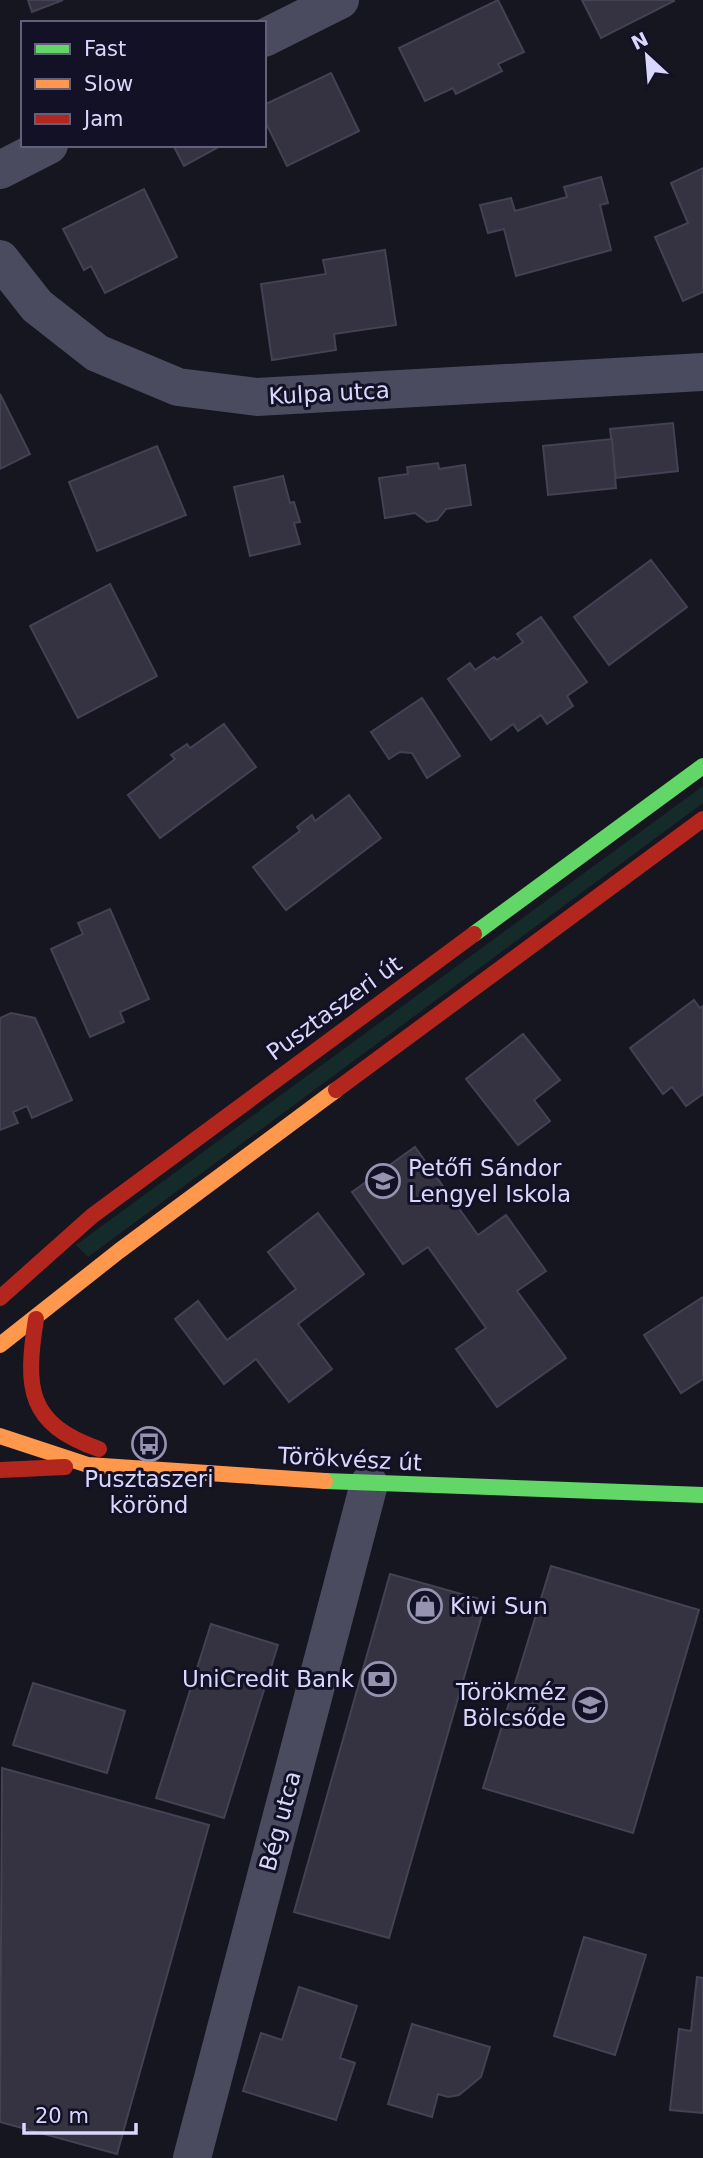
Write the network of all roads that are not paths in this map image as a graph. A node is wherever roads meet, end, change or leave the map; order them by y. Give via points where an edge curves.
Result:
1 (340, 0) edge
2 (266, 37) edge
3 (45, 147) edge
4 (0, 170) edge
5 (0, 259) edge
6 (703, 372) edge
7 (703, 766) edge
8 (703, 820) edge
9 (0, 1298) edge
10 (36, 1319) junction
11 (0, 1345) edge
12 (0, 1436) edge
13 (88, 1465) junction
14 (143, 1468) junction
15 (0, 1470) edge
16 (369, 1484) junction
17 (703, 1495) edge
18 (191, 2158) edge

1 - 2 street
3 - 4 street
5 - 6 street, Kulpa utca via 37,306 97,353 178,387 257,397
7 - 9 street, Pusztaszeri út via 148,1173
8 - 10 street via 119,1251
10 - 11 street
10 - 14 street via 28,1365 38,1409 62,1434
12 - 13 street, Törökvész út
13 - 14 street, Törökvész út
13 - 15 street
14 - 16 street, Törökvész út
16 - 17 street, Törökvész út
16 - 18 street, Bég utca

